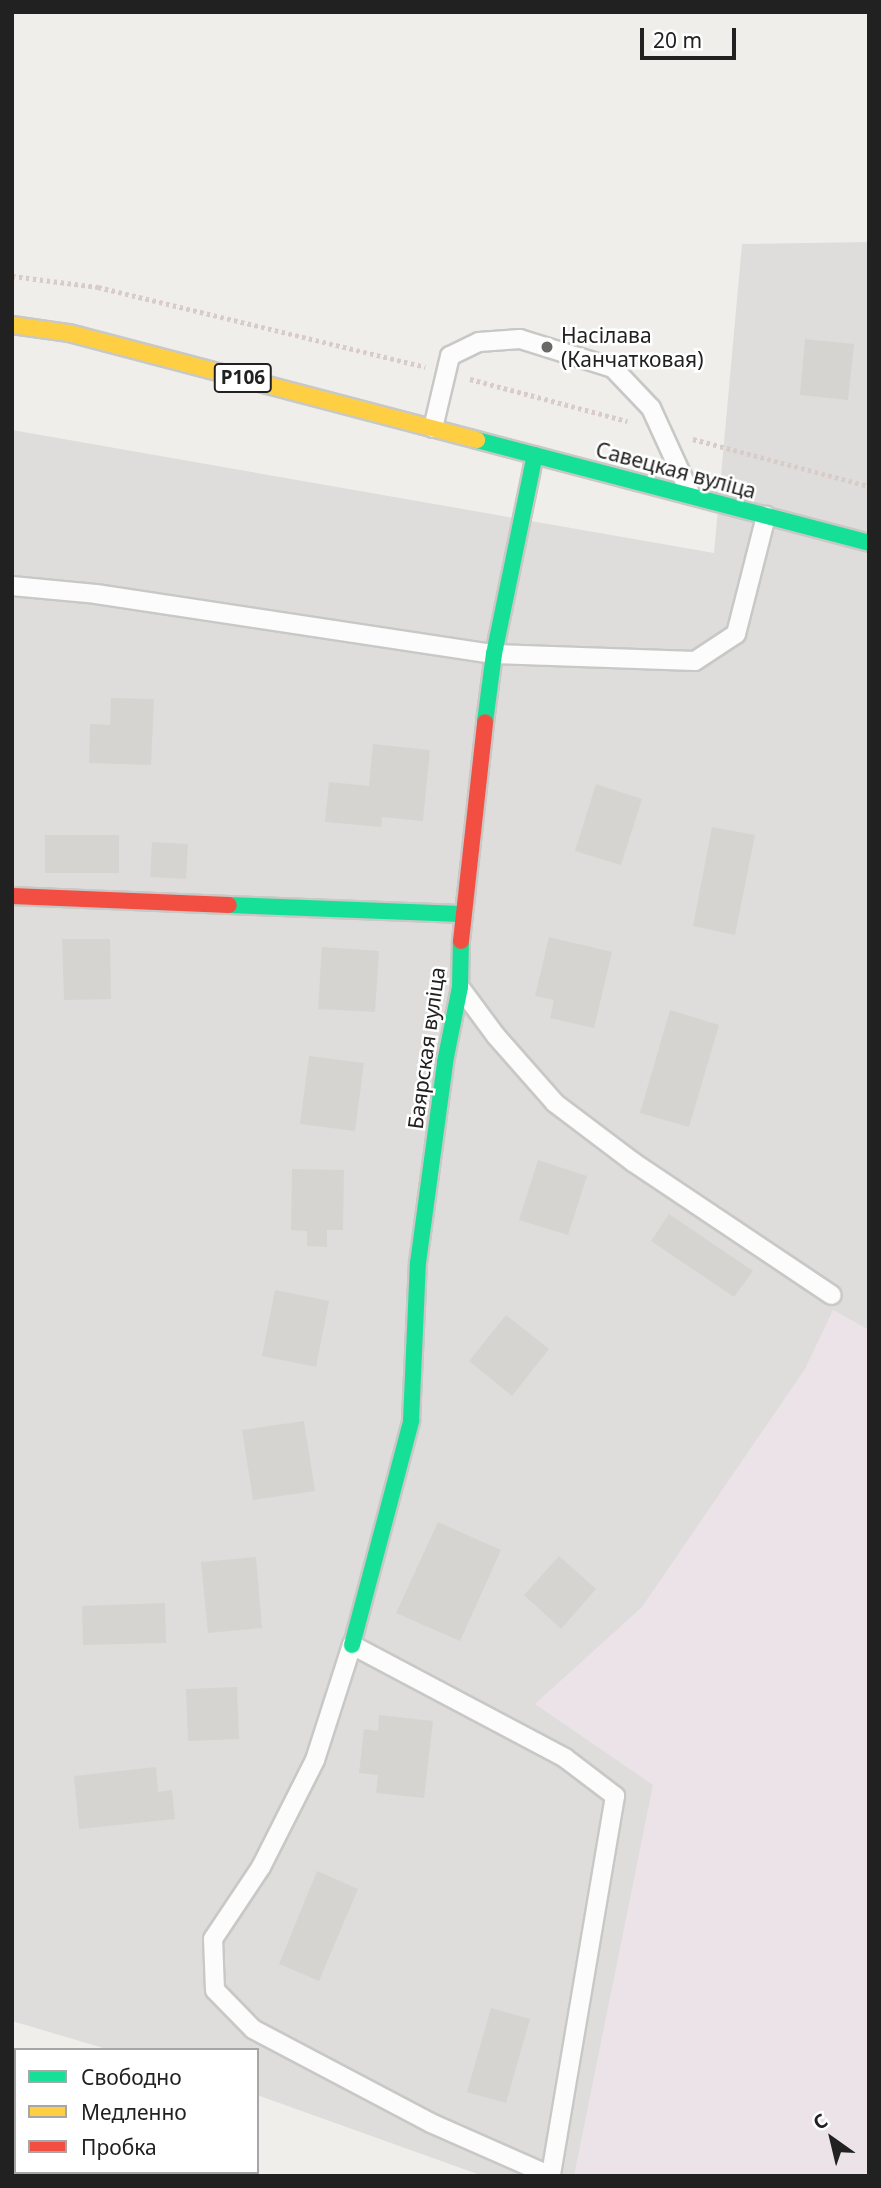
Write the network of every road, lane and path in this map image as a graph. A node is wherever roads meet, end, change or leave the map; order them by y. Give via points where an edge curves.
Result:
1 (12, 325) edge
2 (433, 428) junction
3 (535, 455) junction
4 (691, 496) junction
5 (766, 516) junction
6 (869, 543) edge
7 (12, 586) edge
8 (494, 654) junction
9 (12, 896) edge
10 (461, 914) junction
11 (460, 987) junction
12 (832, 1294) dead end
13 (352, 1646) junction

1 - 2 street, Р106 via 69,333
2 - 3 street, Савецкая вуліца / Р106
2 - 4 lane via 450,356 479,342 520,339 613,368 651,408
3 - 4 street, Савецкая вуліца / Р106
3 - 8 street, Баярская вуліца
4 - 5 street, Савецкая вуліца / Р106
5 - 6 street, Савецкая вуліца / Р106
5 - 8 lane via 736,634 695,661
7 - 8 lane via 96,594
8 - 10 street, Баярская вуліца
9 - 10 street
10 - 11 street, Баярская вуліца
11 - 12 lane via 555,1102 633,1162
11 - 13 street, Баярская вуліца via 444,1062 418,1263 411,1421
13 - 13 lane via 565,1758 615,1796 551,2176 430,2123 253,2029 215,1990 213,1938 261,1867 315,1760

